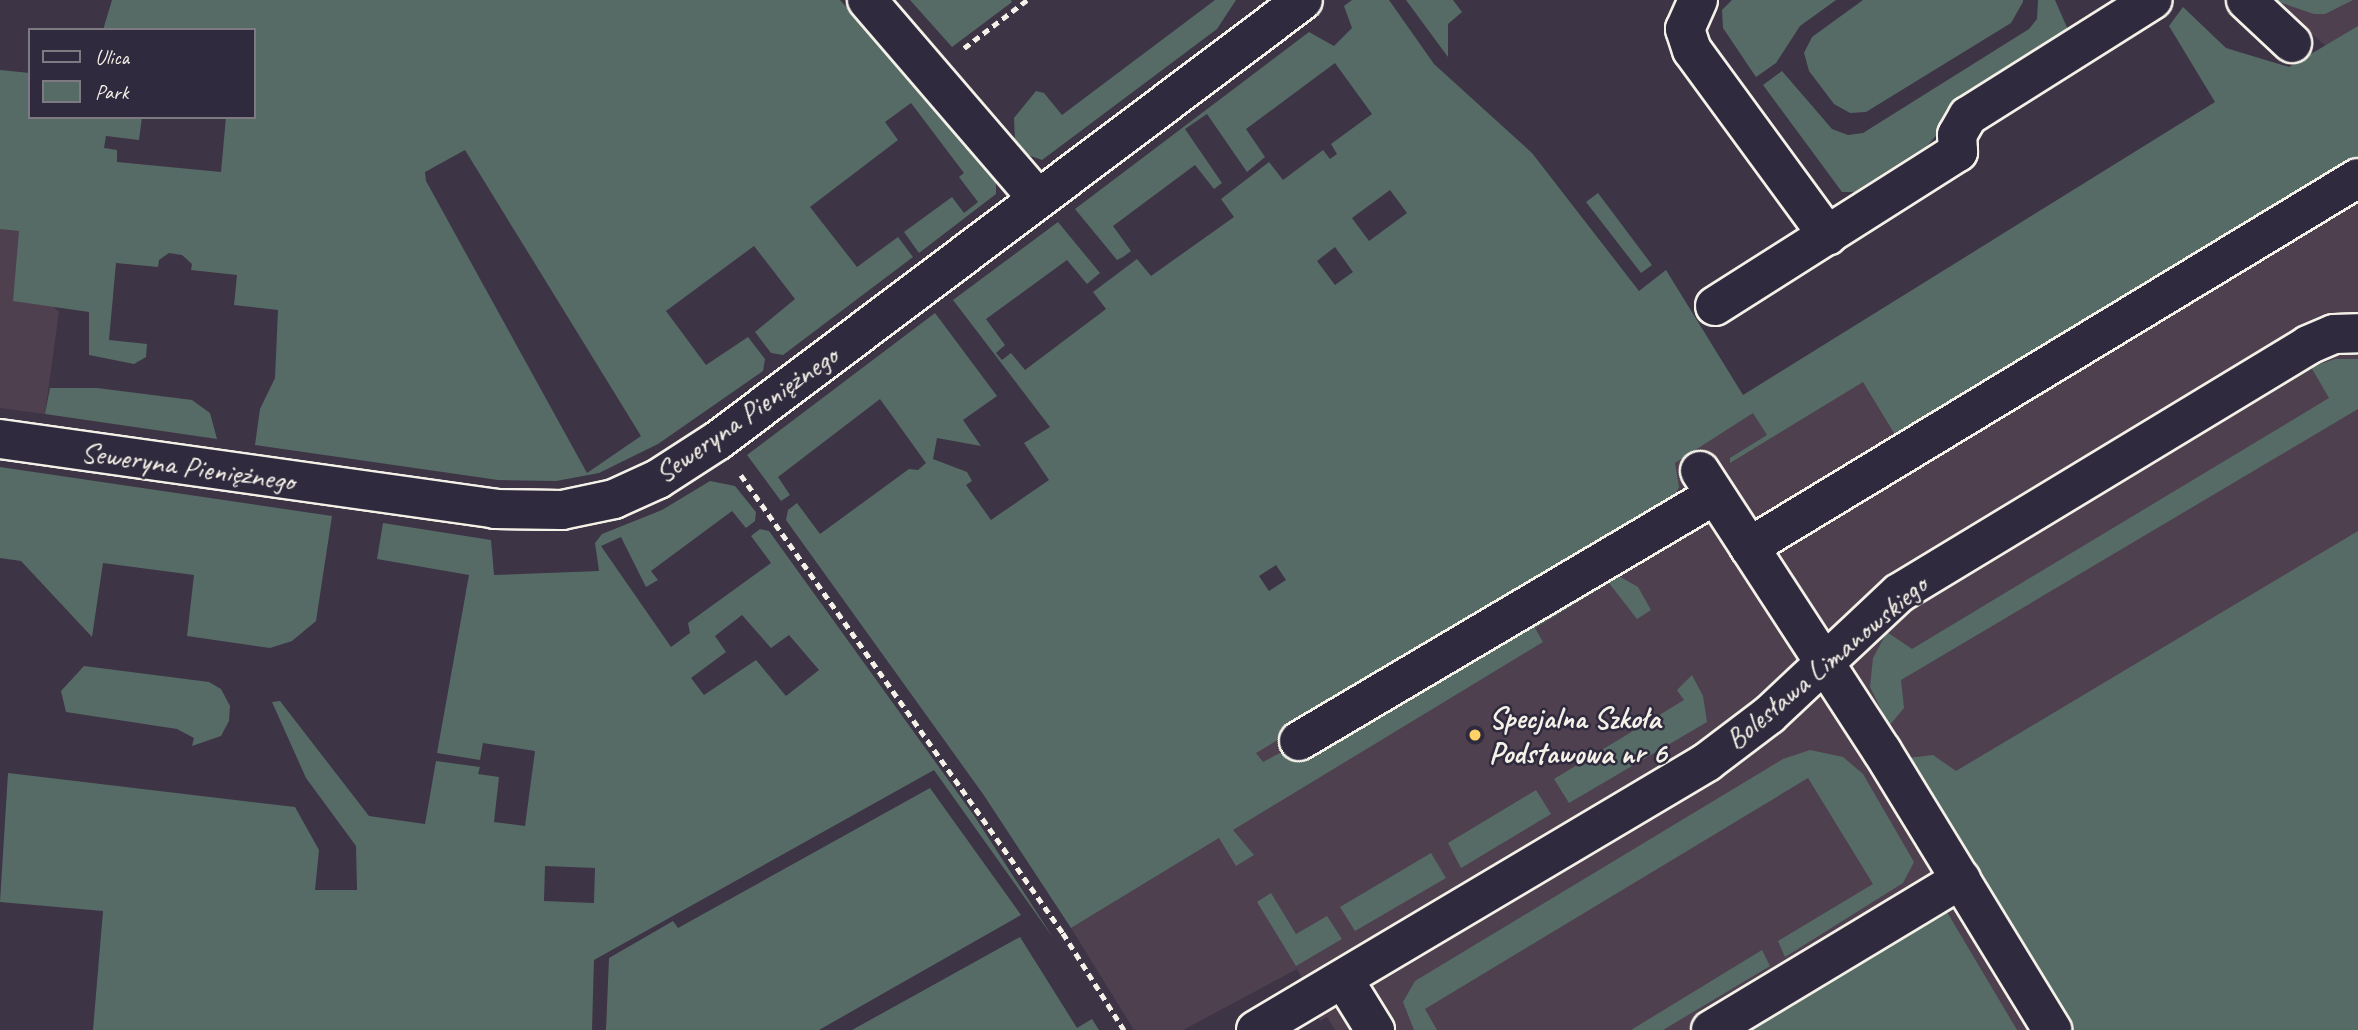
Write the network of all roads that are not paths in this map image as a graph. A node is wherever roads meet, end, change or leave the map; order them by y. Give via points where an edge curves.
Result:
1 (867, 0) edge
2 (1303, 0) edge
3 (1698, 0) edge
4 (2152, 0) edge
5 (2246, 0) edge
6 (2292, 43) dead end
7 (2358, 178) edge
8 (1038, 200) junction
9 (1828, 236) junction
10 (1715, 306) dead end
11 (2358, 333) edge
12 (0, 439) edge
13 (1749, 547) junction
14 (1823, 664) junction
15 (1299, 741) dead end
16 (1961, 879) junction
17 (1345, 980) junction
18 (1275, 1026) edge
19 (1374, 1030) edge
20 (1712, 1030) edge
21 (2052, 1030) edge

1 - 8 street
2 - 8 street, Seweryna Pieniężnego
3 - 9 street via 1685,29 1692,50
4 - 9 street via 1968,116 1957,135 1958,152
5 - 6 street
7 - 13 street
8 - 12 street, Seweryna Pieniężnego via 707,448 645,485 595,504 562,510 495,509
9 - 10 street
11 - 14 street, Bolesława Limanowskiego via 2334,334 2308,345 1899,593
13 - 14 street
13 - 15 street via 1708,483
14 - 16 street
14 - 17 street, Bolesława Limanowskiego via 1769,715 1707,762
16 - 20 street
16 - 21 street
17 - 18 street, Bolesława Limanowskiego
17 - 19 street

